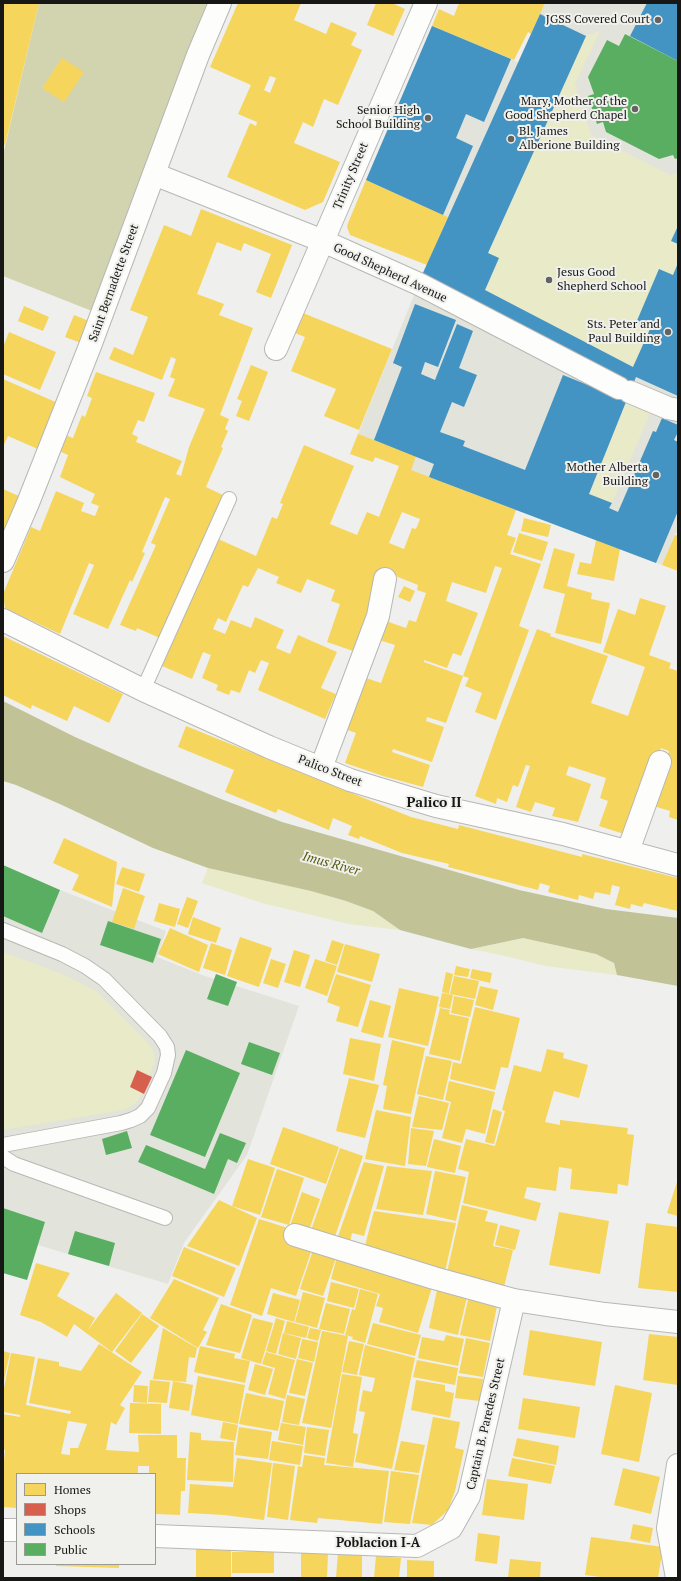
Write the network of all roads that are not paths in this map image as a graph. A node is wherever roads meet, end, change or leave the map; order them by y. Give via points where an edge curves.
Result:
1 (220, 3) edge
2 (426, 3) edge
3 (154, 174) junction
4 (323, 241) junction
5 (276, 349) dead end
6 (678, 410) edge
7 (229, 499) dead end
8 (3, 561) edge
9 (385, 579) dead end
10 (3, 620) edge
11 (143, 690) junction
12 (660, 762) dead end
13 (320, 768) junction
14 (628, 851) junction
15 (678, 865) edge
16 (3, 930) edge
17 (3, 1145) edge
18 (3, 1157) edge
19 (165, 1218) dead end
20 (295, 1236) dead end
21 (514, 1300) junction
22 (678, 1322) edge
23 (678, 1465) edge
24 (3, 1530) edge
25 (16, 1530) edge
26 (156, 1536) edge
27 (677, 1578) edge

1 - 3 street, Saint Bernadette Street
2 - 4 street, Trinity Street
3 - 4 street, Good Shepherd Avenue
3 - 8 street, Saint Bernadette Street via 88,353
4 - 5 street, Trinity Street
4 - 6 street, Good Shepherd Avenue via 419,284 624,390
7 - 11 lane
9 - 13 street via 378,616
10 - 11 street, Palico Street
11 - 13 street, Palico Street
12 - 14 street
13 - 14 street, Palico Street via 436,806
14 - 15 street, Palico Street
16 - 17 lane via 62,954 104,979 160,1036 167,1047 168,1055 158,1087 148,1108 140,1116 126,1122
18 - 19 lane via 14,1164
20 - 21 street
21 - 22 street
21 - 26 street, Captain B. Paredes Street via 469,1496 451,1528 417,1546
23 - 27 street via 668,1528
24 - 25 street

